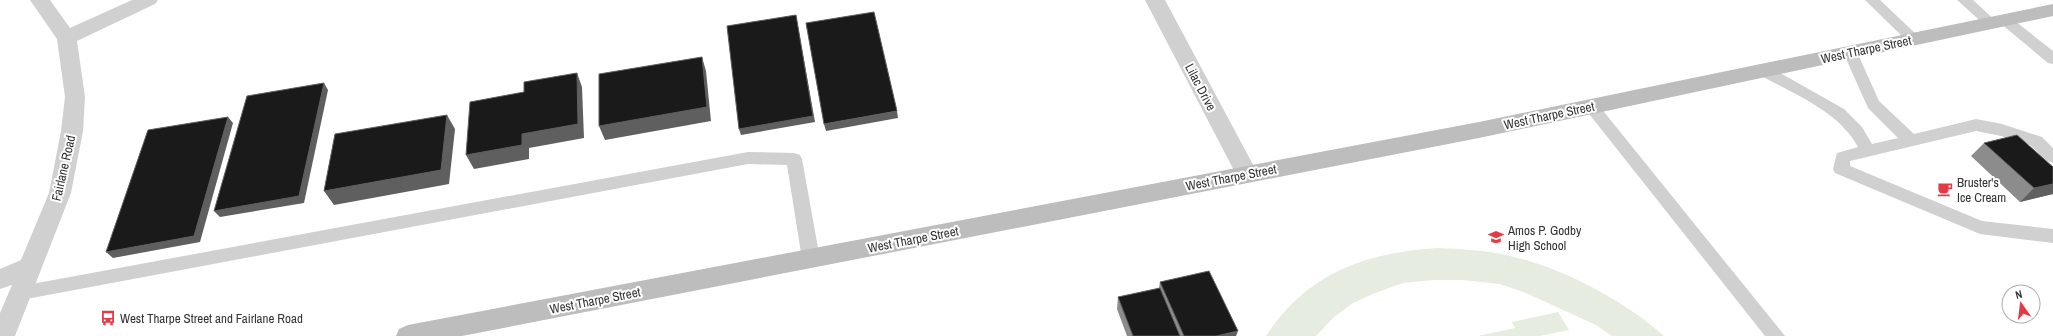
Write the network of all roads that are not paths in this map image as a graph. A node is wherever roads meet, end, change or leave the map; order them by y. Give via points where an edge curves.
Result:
1 (40, 0) edge
2 (148, 0) edge
3 (1155, 0) edge
4 (1872, 0) edge
5 (1964, 0) edge
6 (2053, 10) edge
7 (1998, 22) junction
8 (67, 38) junction
9 (1913, 39) junction
10 (1850, 52) junction
11 (2053, 59) edge
12 (1763, 70) junction
13 (1591, 106) junction
14 (1995, 129) junction
15 (1911, 141) junction
16 (1868, 151) junction
17 (2024, 154) edge
18 (2053, 157) edge
19 (1247, 174) junction
20 (2053, 226) edge
21 (1980, 227) junction
22 (2053, 236) edge
23 (811, 258) junction
24 (32, 266) junction
25 (0, 278) edge
26 (21, 293) junction
27 (3, 336) edge
28 (408, 336) edge
29 (1776, 336) edge

1 - 8 street, Fairlane Road
2 - 8 street
3 - 19 street, Lilac Drive
4 - 9 lane
5 - 7 lane
6 - 7 main road, West Tharpe Street
7 - 9 main road, West Tharpe Street
7 - 11 lane
8 - 24 street, Fairlane Road via 75,97 72,131 60,193
9 - 10 main road, West Tharpe Street
10 - 12 main road, West Tharpe Street
10 - 15 lane via 1872,104
12 - 13 main road, West Tharpe Street
12 - 16 lane via 1840,113 1856,131
13 - 19 main road, West Tharpe Street
13 - 29 lane
14 - 15 lane via 1976,125
14 - 17 lane
14 - 18 lane via 2036,142
15 - 16 lane
16 - 21 lane via 1842,157 1841,169
19 - 23 main road, West Tharpe Street
20 - 21 lane
21 - 22 lane
23 - 26 lane via 794,159 748,158
23 - 28 main road, West Tharpe Street
24 - 25 street
24 - 26 street, Fairlane Road
26 - 27 street, Fairlane Road

